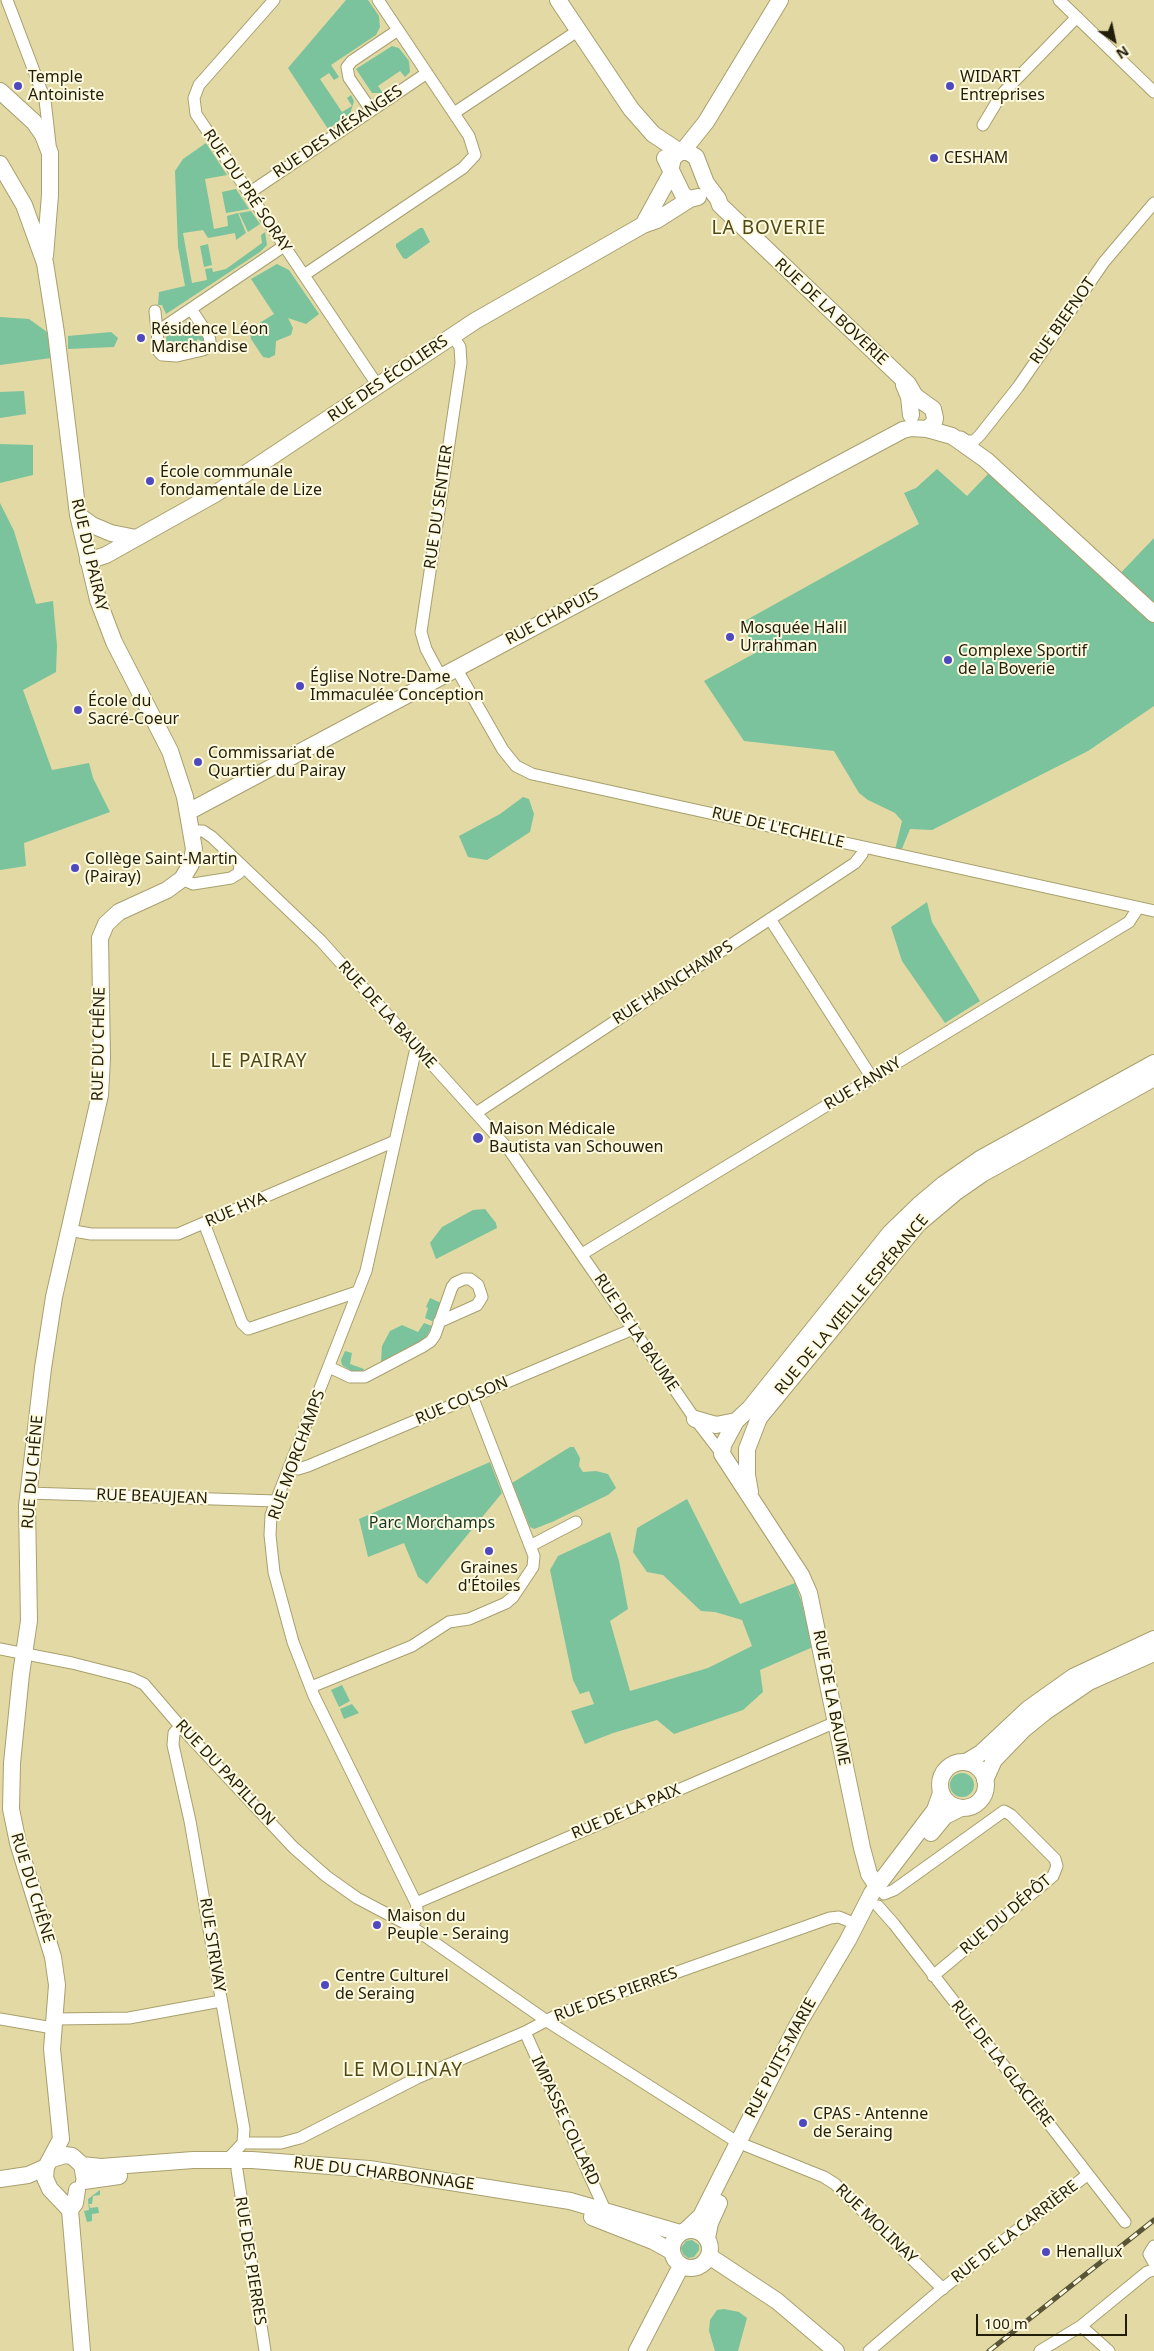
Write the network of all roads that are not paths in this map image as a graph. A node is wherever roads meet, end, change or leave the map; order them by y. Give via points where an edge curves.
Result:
1 (7, 0) edge
2 (274, 0) edge
3 (378, 0) edge
4 (558, 0) edge
5 (780, 0) edge
6 (1059, 0) edge
7 (1077, 17) junction
8 (398, 30) junction
9 (579, 30) junction
10 (427, 72) junction
11 (0, 91) edge
12 (1154, 92) edge
13 (47, 110) junction
14 (371, 110) junction
15 (454, 113) junction
16 (29, 116) junction
17 (706, 122) junction
18 (983, 125) dead end
19 (653, 134) junction
20 (48, 147) junction
21 (681, 152) junction
22 (0, 164) edge
23 (671, 170) junction
24 (704, 175) junction
25 (249, 192) junction
26 (692, 199) junction
27 (1154, 203) edge
28 (720, 205) junction
29 (48, 225) junction
30 (643, 225) junction
31 (36, 236) junction
32 (284, 246) junction
33 (45, 263) junction
34 (304, 275) junction
35 (191, 309) junction
36 (155, 311) dead end
37 (158, 331) junction
38 (453, 336) junction
39 (899, 377) junction
40 (378, 386) junction
41 (930, 409) junction
42 (918, 424) junction
43 (952, 436) junction
44 (974, 441) junction
45 (986, 460) junction
46 (78, 515) junction
47 (136, 538) junction
48 (88, 561) junction
49 (1154, 614) edge
50 (456, 668) junction
51 (441, 677) junction
52 (188, 812) junction
53 (191, 831) junction
54 (864, 848) junction
55 (240, 865) junction
56 (182, 879) junction
57 (1138, 908) junction
58 (1154, 911) edge
59 (770, 919) junction
60 (416, 1048) junction
61 (1154, 1063) edge
62 (872, 1078) junction
63 (1154, 1078) edge
64 (476, 1113) junction
65 (395, 1141) junction
66 (204, 1223) junction
67 (68, 1230) junction
68 (582, 1254) junction
69 (358, 1292) junction
70 (440, 1322) dead end
71 (633, 1329) junction
72 (329, 1367) junction
73 (472, 1396) junction
74 (695, 1419) junction
75 (736, 1421) junction
76 (722, 1454) junction
77 (290, 1468) junction
78 (28, 1493) junction
79 (276, 1501) junction
80 (752, 1502) junction
81 (576, 1522) dead end
82 (530, 1546) junction
83 (1154, 1639) edge
84 (0, 1649) edge
85 (24, 1653) junction
86 (1154, 1653) edge
87 (311, 1687) junction
88 (836, 1722) junction
89 (180, 1726) junction
90 (966, 1762) junction
91 (985, 1780) junction
92 (942, 1792) junction
93 (961, 1808) junction
94 (880, 1895) junction
95 (416, 1903) junction
96 (856, 1924) junction
97 (412, 1927) junction
98 (934, 1976) junction
99 (221, 2002) junction
100 (0, 2019) edge
101 (547, 2021) junction
102 (54, 2023) junction
103 (525, 2032) junction
104 (61, 2138) junction
105 (243, 2144) junction
106 (742, 2144) junction
107 (49, 2163) junction
108 (232, 2165) junction
109 (79, 2173) junction
110 (1087, 2175) junction
111 (0, 2180) edge
112 (51, 2189) junction
113 (0, 2191) edge
114 (70, 2210) junction
115 (605, 2210) junction
116 (1125, 2222) dead end
117 (683, 2232) junction
118 (707, 2238) junction
119 (1154, 2246) edge
120 (671, 2251) junction
121 (709, 2256) junction
122 (1154, 2263) edge
123 (681, 2266) junction
124 (1154, 2270) edge
125 (943, 2289) junction
126 (1081, 2326) junction
127 (82, 2351) edge
128 (265, 2351) edge
129 (637, 2351) edge
130 (836, 2351) edge
131 (869, 2351) edge
132 (1040, 2351) edge
133 (1110, 2351) edge

1 - 13 street
2 - 25 street, RUE DU PRÉ SORAY via 205,78 194,98 196,114
3 - 8 street
4 - 9 street, RUE DE LA BOVERIE
5 - 17 street
6 - 7 street
7 - 12 street
7 - 18 street via 1001,95
8 - 10 street
8 - 14 street via 347,67 349,78
9 - 15 street
9 - 19 street, RUE DE LA BOVERIE via 619,93
10 - 14 street, RUE DES MÉSANGES
10 - 15 street
11 - 16 street
13 - 16 street via 38,120
13 - 20 street
14 - 25 street, RUE DES MÉSANGES
15 - 34 street via 475,149 476,155 470,164
16 - 20 street
17 - 21 street
17 - 24 street via 702,145
19 - 21 street, RUE DE LA BOVERIE
19 - 23 street, RUE DE LA BOVERIE
20 - 29 street
21 - 23 street via 673,158
21 - 24 street, RUE DE LA BOVERIE via 691,152 696,157
22 - 31 street via 24,205
23 - 26 street, RUE DE LA BOVERIE via 679,190
23 - 30 street
24 - 26 street via 702,193
24 - 28 street, RUE DE LA BOVERIE
25 - 32 street, RUE DU PRÉ SORAY
26 - 28 street, RUE DE LA BOVERIE
26 - 30 street, RUE DES ÉCOLIERS
27 - 44 street, RUE BIEFNOT via 1104,262 1018,386
28 - 39 street, RUE DE LA BOVERIE
29 - 31 street via 43,238
29 - 33 street
30 - 38 street, RUE DES ÉCOLIERS
31 - 33 street
32 - 34 street, RUE DU PRÉ SORAY
32 - 35 street
33 - 46 street, RUE DU PAIRAY
34 - 40 street, RUE DU PRÉ SORAY
35 - 37 street
35 - 37 street via 209,336 209,346 187,355 162,355 158,347
36 - 37 street
38 - 40 street, RUE DES ÉCOLIERS
38 - 51 street, RUE DU SENTIER via 460,347 461,363 421,632
39 - 41 street, RUE DE LA BOVERIE
39 - 42 street, RUE DE LA BOVERIE
40 - 47 street, RUE DES ÉCOLIERS via 229,486
41 - 42 street via 934,423
41 - 42 street, RUE CHAPUIS via 914,408
41 - 44 street, RUE DE LA BOVERIE via 949,426
42 - 43 street, RUE DE LA BOVERIE
42 - 50 street, RUE CHAPUIS
43 - 44 street
43 - 45 street, RUE DE LA BOVERIE
44 - 45 street, RUE DE LA BOVERIE
45 - 49 street, RUE DE LA BOVERIE
46 - 47 street via 111,533
46 - 48 street, RUE DU PAIRAY
47 - 48 street, RUE DES ÉCOLIERS
48 - 52 street, RUE DU PAIRAY via 104,618 167,744
50 - 51 street, RUE CHAPUIS
50 - 54 street, RUE DE L'ECHELLE via 503,750 523,770
51 - 52 street, RUE CHAPUIS
52 - 53 street, RUE DU PAIRAY
53 - 55 street, RUE DE LA BAUME via 208,833
53 - 56 street, RUE DU PAIRAY via 193,857
54 - 57 street, RUE DE L'ECHELLE
54 - 59 street, RUE HAINCHAMPS via 855,862
55 - 56 street via 239,873 231,878 193,884
55 - 60 street, RUE DE LA BAUME via 320,940
56 - 67 street, RUE DU CHÊNE via 167,890 119,912 106,924 100,938 100,1095
57 - 58 street, RUE DE L'ECHELLE
57 - 62 street, RUE FANNY via 1129,922
59 - 62 street
59 - 64 street, RUE HAINCHAMPS
60 - 64 street, RUE DE LA BAUME
60 - 65 street, RUE MORCHAMPS
61 - 75 street, RUE DE LA VIEILLE ESPÉRANCE via 980,1159 931,1194 890,1233 750,1408
62 - 68 street, RUE FANNY
63 - 80 street, RUE DE LA VIEILLE ESPÉRANCE via 982,1174 913,1228 759,1418 749,1440 746,1458
64 - 68 street, RUE DE LA BAUME via 510,1150
65 - 66 street, RUE HYA
65 - 69 street, RUE MORCHAMPS via 366,1271
66 - 67 street, RUE HYA via 178,1234 91,1234
66 - 69 street via 242,1323 248,1329
67 - 78 street, RUE DU CHÊNE via 46,1345
68 - 71 street, RUE DE LA BAUME
69 - 72 street, RUE MORCHAMPS
70 - 72 street via 427,1344 373,1374 354,1378
71 - 73 street, RUE COLSON
71 - 74 street, RUE DE LA BAUME
72 - 77 street, RUE MORCHAMPS
73 - 77 street, RUE COLSON via 308,1466
73 - 82 street
74 - 75 street via 716,1425
74 - 76 street, RUE DE LA BAUME
75 - 76 street, RUE DE LA VIEILLE ESPÉRANCE via 726,1436
76 - 80 street, RUE DE LA BAUME
77 - 79 street, RUE MORCHAMPS
78 - 79 street, RUE BEAUJEAN
78 - 85 street, RUE DU CHÊNE via 29,1621
79 - 87 street, RUE MORCHAMPS via 270,1535 274,1572 289,1631
80 - 88 street, RUE DE LA BAUME via 809,1593
81 - 82 street
82 - 87 street via 535,1562 510,1600 469,1619 449,1622 412,1646
83 - 90 street via 1073,1676 1028,1709 981,1754
84 - 85 street, RUE DU PAPILLON
85 - 89 street, RUE DU PAPILLON via 72,1662 138,1681 149,1688
85 - 102 street, RUE DU CHÊNE via 12,1764 11,1809 18,1843 53,1957 57,1985
86 - 91 street via 1089,1682 1045,1712 994,1760
87 - 95 street, RUE MORCHAMPS
88 - 94 street, RUE DE LA BAUME via 864,1857
88 - 95 street, RUE DE LA PAIX
89 - 97 street, RUE DU PAPILLON via 315,1868 357,1898
89 - 99 street, RUE STRIVAY via 174,1733 173,1745 190,1821
90 - 91 street via 978,1769
90 - 92 street via 945,1770 941,1777
91 - 93 street via 982,1798 972,1806
92 - 93 street via 950,1803
92 - 94 street via 935,1810
93 - 94 street via 941,1820
94 - 96 street, RUE PUITS-MARIE
94 - 98 street, RUE DE LA GLACIÈRE
94 - 98 street, RUE DU DÉPÔT via 894,1890 1004,1811 1055,1858 1056,1873
94 - 106 street, RUE PUITS-MARIE via 853,1953
95 - 97 street via 418,1915
96 - 101 street, RUE DES PIERRES via 839,1917 830,1918
96 - 106 street, RUE PUITS-MARIE via 800,2018
97 - 101 street, RUE DU PAPILLON
98 - 110 street, RUE DE LA GLACIÈRE
99 - 102 street via 129,2018
99 - 105 street, RUE STRIVAY via 244,2129
100 - 102 street
101 - 103 street, RUE DES PIERRES
101 - 106 street, RUE MOLINAY
102 - 104 street, RUE DU CHÊNE via 53,2060
103 - 105 street, RUE DES PIERRES via 417,2078 294,2141
103 - 115 street, IMPASSE COLLARD
104 - 107 street, RUE DU CHÊNE
104 - 109 street, RUE DU CHÊNE
105 - 108 street
106 - 117 street, RUE PUITS-MARIE via 701,2216
106 - 118 street, RUE PUITS-MARIE
106 - 125 street, RUE MOLINAY via 830,2180
107 - 109 street via 58,2156
107 - 111 street via 28,2175
107 - 112 street, RUE DU CHÊNE via 44,2178
108 - 109 street, RUE DU CHARBONNAGE via 172,2172
108 - 115 street, RUE DU CHARBONNAGE via 307,2163 369,2169 556,2198
108 - 120 street, RUE DU CHARBONNAGE via 374,2180 558,2209 615,2225
108 - 128 street, RUE DES PIERRES
109 - 112 street via 70,2194
109 - 114 street via 75,2203
110 - 116 street, RUE DE LA GLACIÈRE
110 - 125 street, RUE DE LA CARRIÈRE
112 - 113 street
112 - 114 street
114 - 127 street
115 - 117 street, RUE DU CHARBONNAGE via 659,2228
117 - 118 street, RUE DU CHARBONNAGE via 695,2230
117 - 120 street via 672,2244
118 - 121 street
119 - 122 street via 1148,2254
120 - 123 street
121 - 123 street via 697,2268
121 - 130 street via 778,2301
123 - 129 street
124 - 126 street via 1147,2272
125 - 131 street, RUE DE LA CARRIÈRE
126 - 132 street
126 - 133 street

